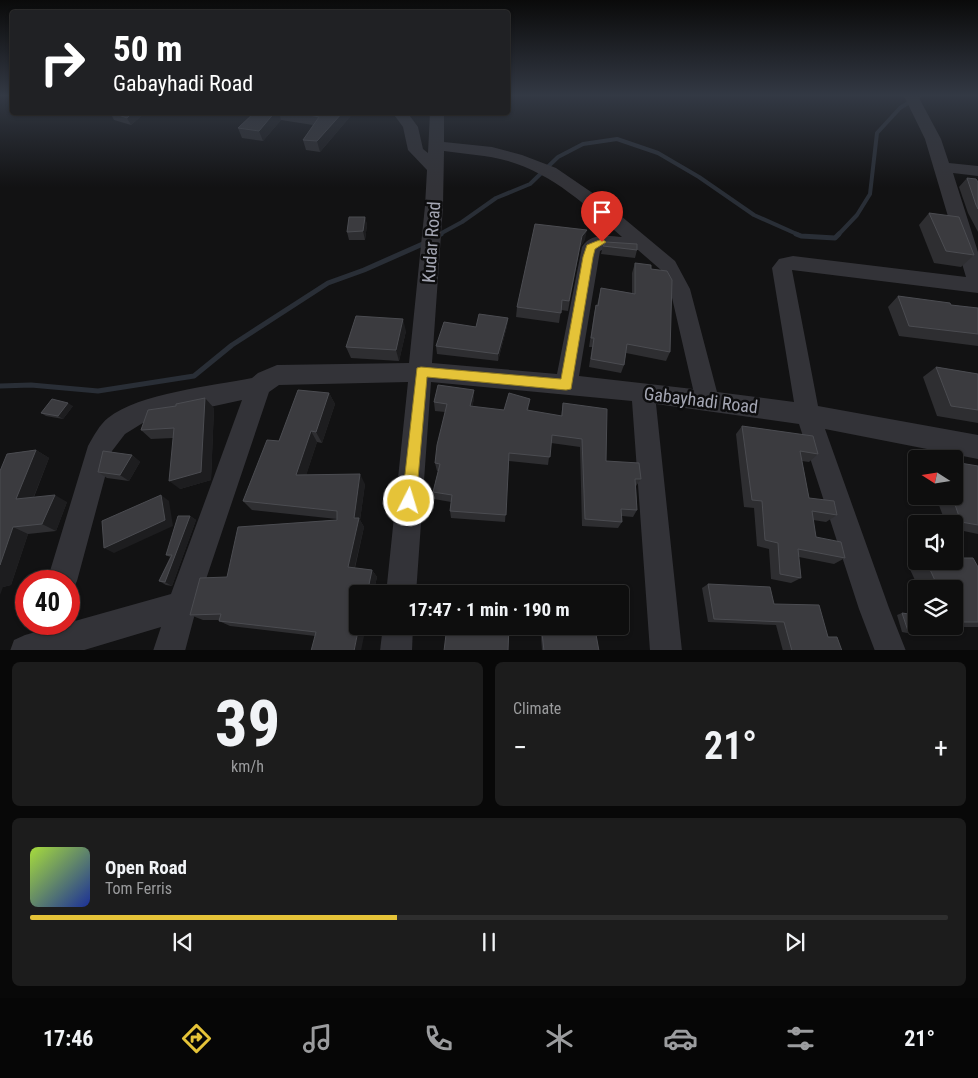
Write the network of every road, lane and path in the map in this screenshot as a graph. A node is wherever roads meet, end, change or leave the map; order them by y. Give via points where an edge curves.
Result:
1 (410, 126) edge
2 (437, 126) edge
3 (928, 126) edge
4 (437, 146) junction
5 (943, 167) junction
6 (435, 169) junction
7 (978, 171) edge
8 (646, 245) junction
9 (978, 285) edge
10 (421, 372) junction
11 (566, 385) junction
12 (258, 387) junction
13 (643, 392) junction
14 (707, 400) junction
15 (808, 415) junction
16 (978, 446) edge
17 (65, 570) edge
18 (402, 585) edge
19 (182, 606) junction
20 (397, 635) edge
21 (39, 640) edge
22 (169, 650) edge
23 (396, 650) edge
24 (666, 650) edge
25 (891, 650) edge

1 - 6 street via 416,150
2 - 4 street, Kudar Road
3 - 5 street
4 - 6 street, Kudar Road
4 - 8 street via 492,152 550,172
5 - 7 street
5 - 9 street
6 - 10 street, Kudar Road
8 - 11 street via 602,242 591,247
8 - 14 street via 668,266 680,289
9 - 15 street via 793,262 786,264 782,268
10 - 11 street, Gabayhadi Road
10 - 12 street, Gabayhadi Road via 277,375
10 - 18 street, Kudar Road
11 - 13 street, Gabayhadi Road
12 - 17 street, Gabayhadi Road via 142,411 116,426 101,446
12 - 19 street
13 - 14 street, Gabayhadi Road
13 - 24 street
14 - 15 street, Gabayhadi Road
15 - 16 street, Gabayhadi Road
15 - 25 street
19 - 21 street
19 - 22 street
20 - 23 street

